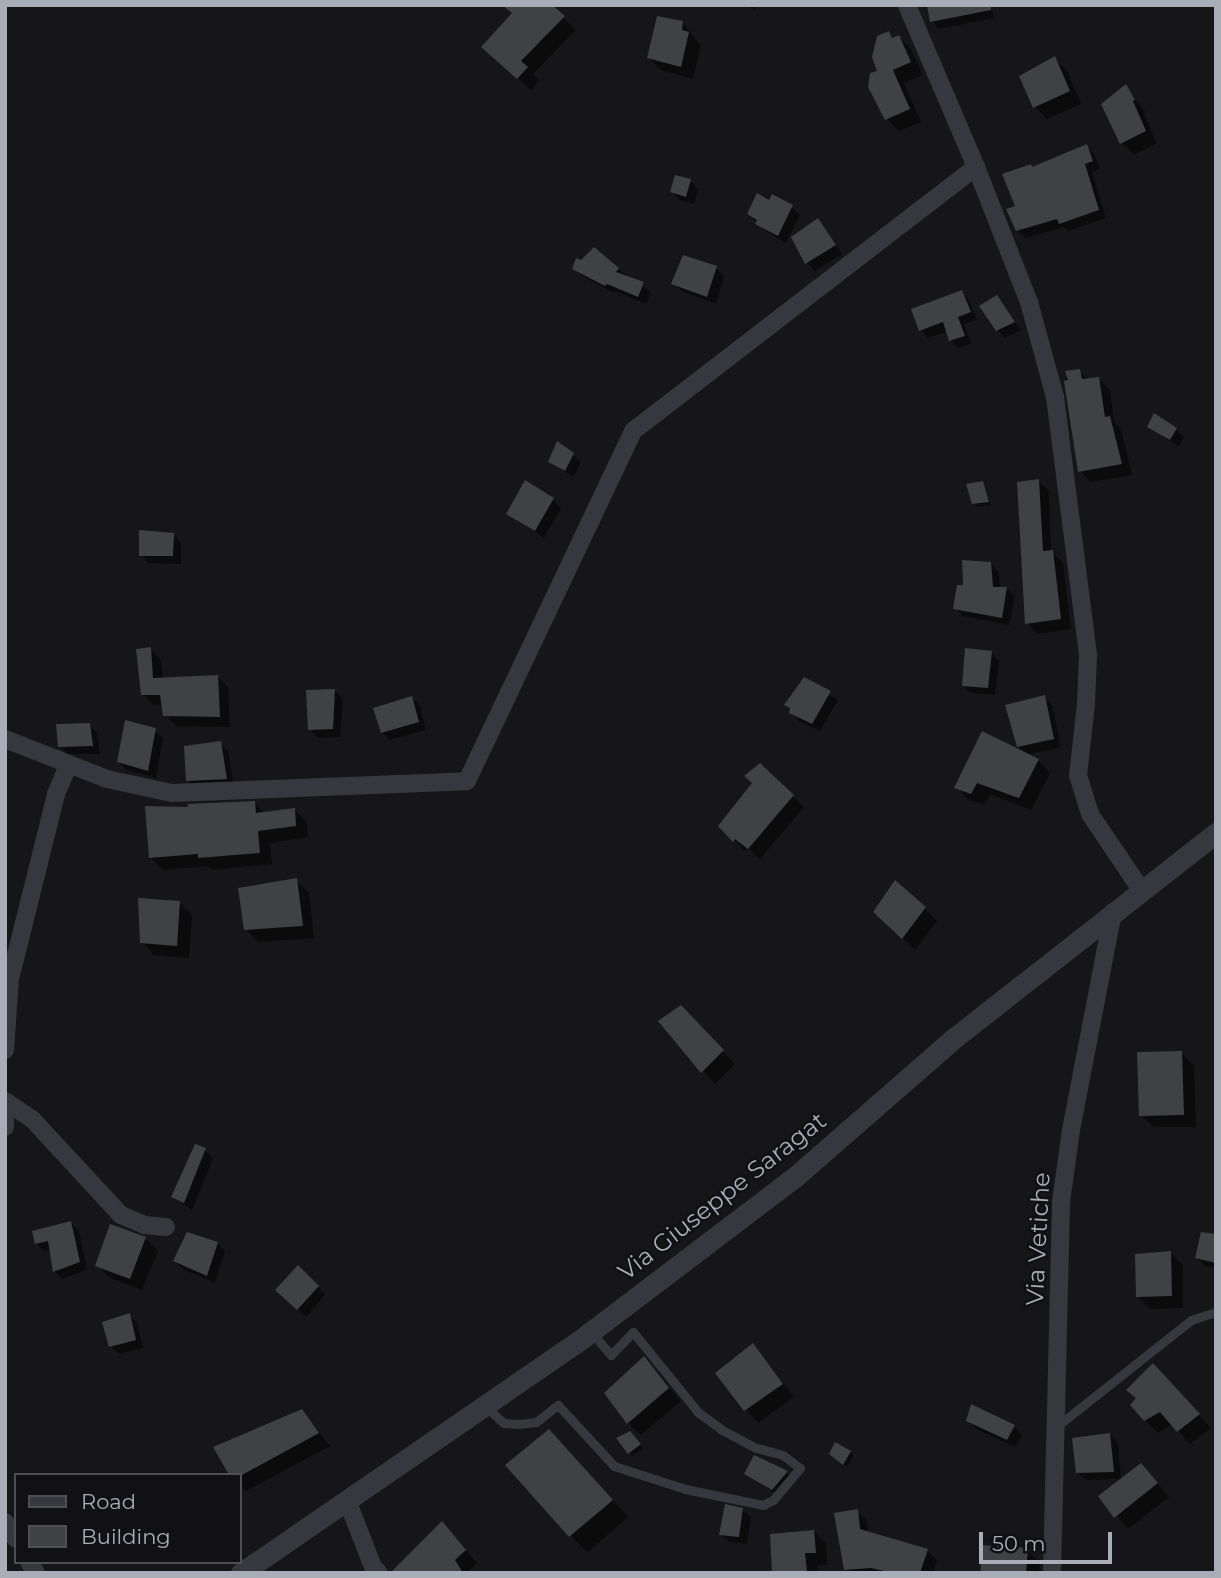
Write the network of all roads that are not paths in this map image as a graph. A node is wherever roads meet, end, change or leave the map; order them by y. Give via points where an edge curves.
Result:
1 (907, 5) edge
2 (976, 167) junction
3 (5, 739) edge
4 (68, 766) junction
5 (1216, 833) edge
6 (1142, 891) junction
7 (1113, 912) junction
8 (5, 1050) edge
9 (5, 1101) edge
10 (5, 1120) edge
11 (5, 1127) edge
12 (166, 1227) dead end
13 (1216, 1312) edge
14 (591, 1332) junction
15 (484, 1405) junction
16 (1055, 1429) junction
17 (347, 1500) junction
18 (241, 1573) edge
19 (379, 1573) edge
20 (1052, 1573) edge

1 - 2 street
2 - 4 street via 633,431 467,781 172,793
2 - 6 street via 1029,302 1055,397 1088,656 1077,775 1090,814
3 - 4 street
4 - 8 street via 56,794 10,979
5 - 6 street, Via Giuseppe Saragat
6 - 7 street, Via Giuseppe Saragat
7 - 14 street, Via Giuseppe Saragat via 953,1040 796,1176
7 - 16 street, Via Vetiche via 1061,1202
9 - 12 street via 32,1119 121,1216
10 - 11 street
13 - 16 lane via 1191,1320
14 - 15 street, Via Giuseppe Saragat
14 - 15 lane via 611,1355 633,1332 698,1412 721,1429 757,1448 783,1455 800,1468 774,1500 763,1505 685,1489 614,1465 558,1405 536,1422 519,1424 504,1423
15 - 17 street, Via Giuseppe Saragat
16 - 20 street, Via Vetiche
17 - 18 street, Via Giuseppe Saragat
17 - 19 street

